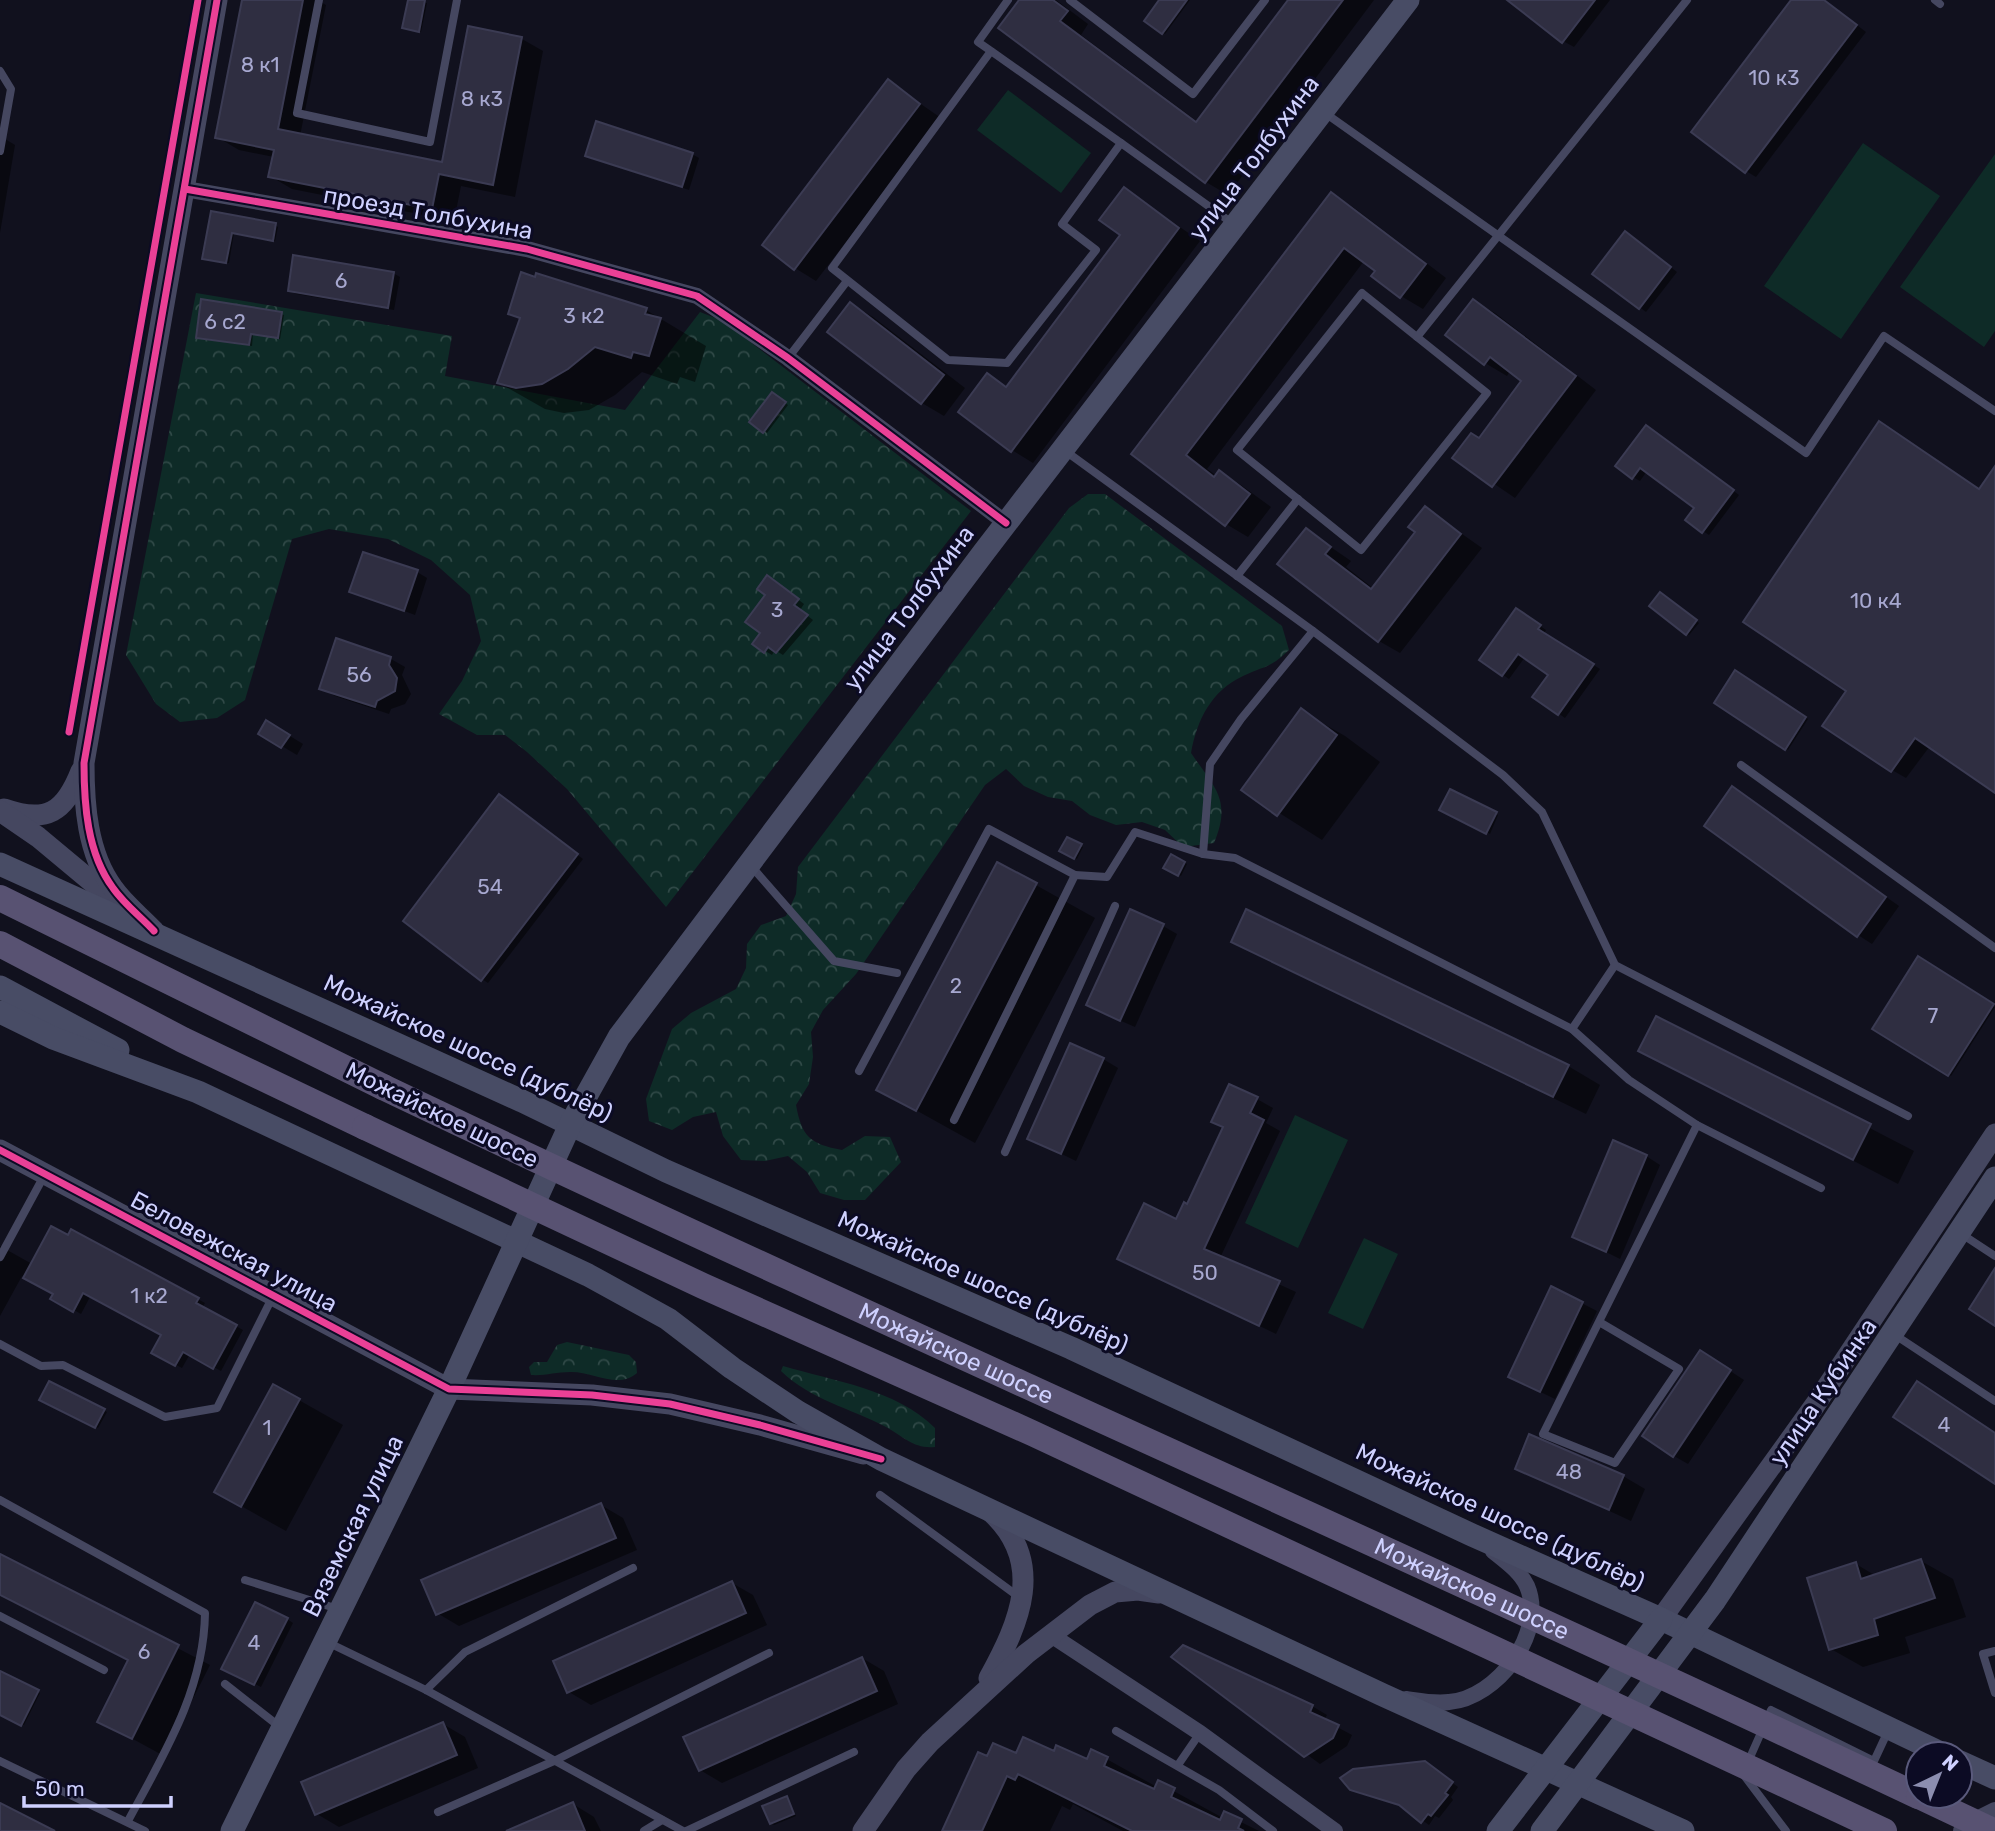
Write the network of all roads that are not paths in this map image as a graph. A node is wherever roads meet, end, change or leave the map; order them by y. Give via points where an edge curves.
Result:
1 (217, 0) edge
2 (319, 0) edge
3 (457, 0) edge
4 (1008, 0) edge
5 (1070, 0) edge
6 (1265, 0) edge
7 (1408, 0) edge
8 (1687, 0) edge
9 (991, 51) junction
10 (0, 71) edge
11 (1322, 111) junction
12 (1121, 143) junction
13 (0, 151) edge
14 (185, 189) junction
15 (1236, 226) junction
16 (1498, 236) junction
17 (847, 281) junction
18 (1417, 337) junction
19 (788, 358) junction
20 (1995, 411) edge
21 (1064, 450) junction
22 (1298, 499) junction
23 (1006, 523) junction
24 (1237, 576) junction
25 (1313, 631) junction
26 (84, 763) junction
27 (1741, 765) dead end
28 (0, 809) edge
29 (1203, 854) junction
30 (0, 864) edge
31 (750, 864) junction
32 (1075, 875) junction
33 (0, 898) edge
34 (1115, 906) dead end
35 (154, 931) junction
36 (0, 944) edge
37 (1995, 948) edge
38 (1615, 965) junction
39 (897, 973) dead end
40 (0, 987) edge
41 (0, 1012) edge
42 (1572, 1029) junction
43 (859, 1071) dead end
44 (198, 1092) junction
45 (1908, 1116) dead end
46 (954, 1120) dead end
47 (570, 1125) junction
48 (1697, 1125) junction
49 (1995, 1134) edge
50 (0, 1150) edge
51 (1005, 1152) dead end
52 (45, 1174) junction
53 (1995, 1178) edge
54 (1821, 1188) dead end
55 (1961, 1233) junction
56 (515, 1241) junction
57 (1995, 1256) edge
58 (0, 1257) edge
59 (273, 1296) junction
60 (1601, 1323) junction
61 (1893, 1334) junction
62 (0, 1344) edge
63 (449, 1389) junction
64 (1995, 1401) edge
65 (881, 1459) junction
66 (880, 1495) dead end
67 (0, 1500) edge
68 (991, 1512) junction
69 (1472, 1535) junction
70 (633, 1568) dead end
71 (246, 1580) dead end
72 (1168, 1594) junction
73 (1022, 1599) junction
74 (341, 1610) junction
75 (0, 1616) edge
76 (1661, 1619) junction
77 (1691, 1633) junction
78 (1051, 1635) junction
79 (326, 1641) junction
80 (1995, 1651) edge
81 (769, 1653) dead end
82 (104, 1670) dead end
83 (225, 1684) dead end
84 (426, 1690) junction
85 (981, 1692) junction
86 (1995, 1693) edge
87 (1383, 1695) junction
88 (283, 1728) junction
89 (1889, 1729) junction
90 (1116, 1731) dead end
91 (1200, 1733) junction
92 (1913, 1740) edge
93 (854, 1752) dead end
94 (0, 1760) edge
95 (554, 1761) junction
96 (1178, 1766) junction
97 (1974, 1769) edge
98 (1546, 1770) junction
99 (1995, 1779) edge
100 (1578, 1785) junction
101 (1904, 1789) edge
102 (1949, 1810) edge
103 (1995, 1810) edge
104 (438, 1812) dead end
105 (662, 1820) junction
106 (128, 1821) junction
107 (145, 1831) edge
108 (232, 1831) edge
109 (644, 1831) edge
110 (684, 1831) edge
111 (863, 1831) edge
112 (1273, 1831) edge
113 (1335, 1831) edge
114 (1499, 1831) edge
115 (1542, 1831) edge
116 (1683, 1831) edge
117 (1786, 1831) edge
118 (1884, 1831) edge
119 (1961, 1831) edge
120 (1993, 1831) edge

1 - 14 street
2 - 3 lane via 297,113 430,142
4 - 9 lane via 978,42
5 - 6 lane via 1193,94
7 - 11 main road, улица Толбухина
8 - 16 lane
9 - 12 lane
9 - 17 lane via 832,268
10 - 13 lane via 11,89
11 - 15 main road, улица Толбухина
11 - 16 lane
12 - 15 lane
12 - 17 lane via 1062,224 1096,250 1007,363 948,359
14 - 19 street, проезд Толбухина via 527,249 671,288 697,296
14 - 26 street
15 - 21 main road, улица Толбухина
16 - 18 lane
16 - 20 lane via 1806,453 1884,336
17 - 19 lane
18 - 22 lane via 1362,293 1237,450
18 - 22 lane via 1487,393 1361,550
19 - 23 street, проезд Толбухина
21 - 23 main road, улица Толбухина
21 - 24 lane
22 - 24 lane
23 - 31 main road, улица Толбухина
24 - 25 lane
25 - 29 lane via 1210,764
25 - 38 lane via 1503,775 1542,812
26 - 28 street via 69,796 53,812 31,815
26 - 35 street via 84,797 97,857 112,888
27 - 37 lane
28 - 35 street
29 - 32 lane via 1135,832 1107,877
29 - 42 lane via 1235,858
30 - 35 main road, Можайское шоссе (дублёр)
31 - 39 lane via 834,961
31 - 47 main road, улица Толбухина via 619,1037
32 - 43 lane via 989,829
32 - 46 lane
33 - 101 main road, Можайское шоссе, bridge via 724,1250 1051,1395
34 - 51 lane
35 - 47 main road, Можайское шоссе (дублёр)
36 - 118 main road, Можайское шоссе, bridge via 183,1040 702,1286 1044,1439
38 - 42 lane
38 - 45 lane
40 - 44 main road
41 - 44 main road via 53,1038
42 - 48 lane via 1629,1080
44 - 56 main road
47 - 56 main road, улица Толбухина
47 - 69 main road, Можайское шоссе (дублёр) via 1071,1348
48 - 54 lane
48 - 60 lane
49 - 76 street via 1815,1405
50 - 52 street, Беловежская улица
52 - 58 lane
52 - 59 street, Беловежская улица
53 - 55 main road, улица Кубинка
55 - 57 lane
55 - 61 main road, улица Кубинка
56 - 63 main road, Вяземская улица
56 - 65 main road via 668,1320 743,1376
59 - 62 lane via 216,1408 165,1417 63,1365 41,1366
59 - 63 street, Беловежская улица
60 - 60 lane via 1543,1434 1615,1463 1679,1369
61 - 64 lane
61 - 77 main road, улица Кубинка
63 - 65 street via 592,1395 670,1404
63 - 74 main road, Вяземская улица
65 - 68 main road
66 - 73 lane
67 - 106 lane via 205,1613 204,1648 194,1687
68 - 72 main road
68 - 73 street via 1016,1541 1023,1560
69 - 76 main road, Можайское шоссе (дублёр)
69 - 87 street via 1511,1566 1527,1586 1532,1611 1525,1642 1508,1670 1451,1703
70 - 84 lane via 465,1652
71 - 74 lane
72 - 78 street via 1115,1592
72 - 87 main road
73 - 85 street via 1010,1642
74 - 79 main road, Вяземская улица
75 - 82 lane
76 - 77 main road, Можайское шоссе (дублёр)
76 - 98 main road
77 - 89 main road, Можайское шоссе (дублёр)
77 - 100 main road, улица Кубинка
78 - 85 street
78 - 91 street
79 - 84 lane
79 - 88 main road, Вяземская улица
80 - 86 lane via 1983,1654
81 - 95 lane
83 - 88 lane
84 - 95 lane
85 - 111 street via 906,1769
87 - 98 main road
88 - 108 main road, Вяземская улица
89 - 92 main road, Можайское шоссе (дублёр)
89 - 117 lane via 1874,1760 1771,1710 1742,1776
90 - 96 lane
91 - 96 lane
91 - 113 street
93 - 110 lane
94 - 106 lane
95 - 104 lane
95 - 105 lane
96 - 112 lane
97 - 99 main road
98 - 100 main road
98 - 114 main road
100 - 115 main road, улица Кубинка
100 - 116 main road
102 - 120 main road, Можайское шоссе, bridge
103 - 119 street
105 - 109 lane
105 - 110 lane
106 - 107 lane

